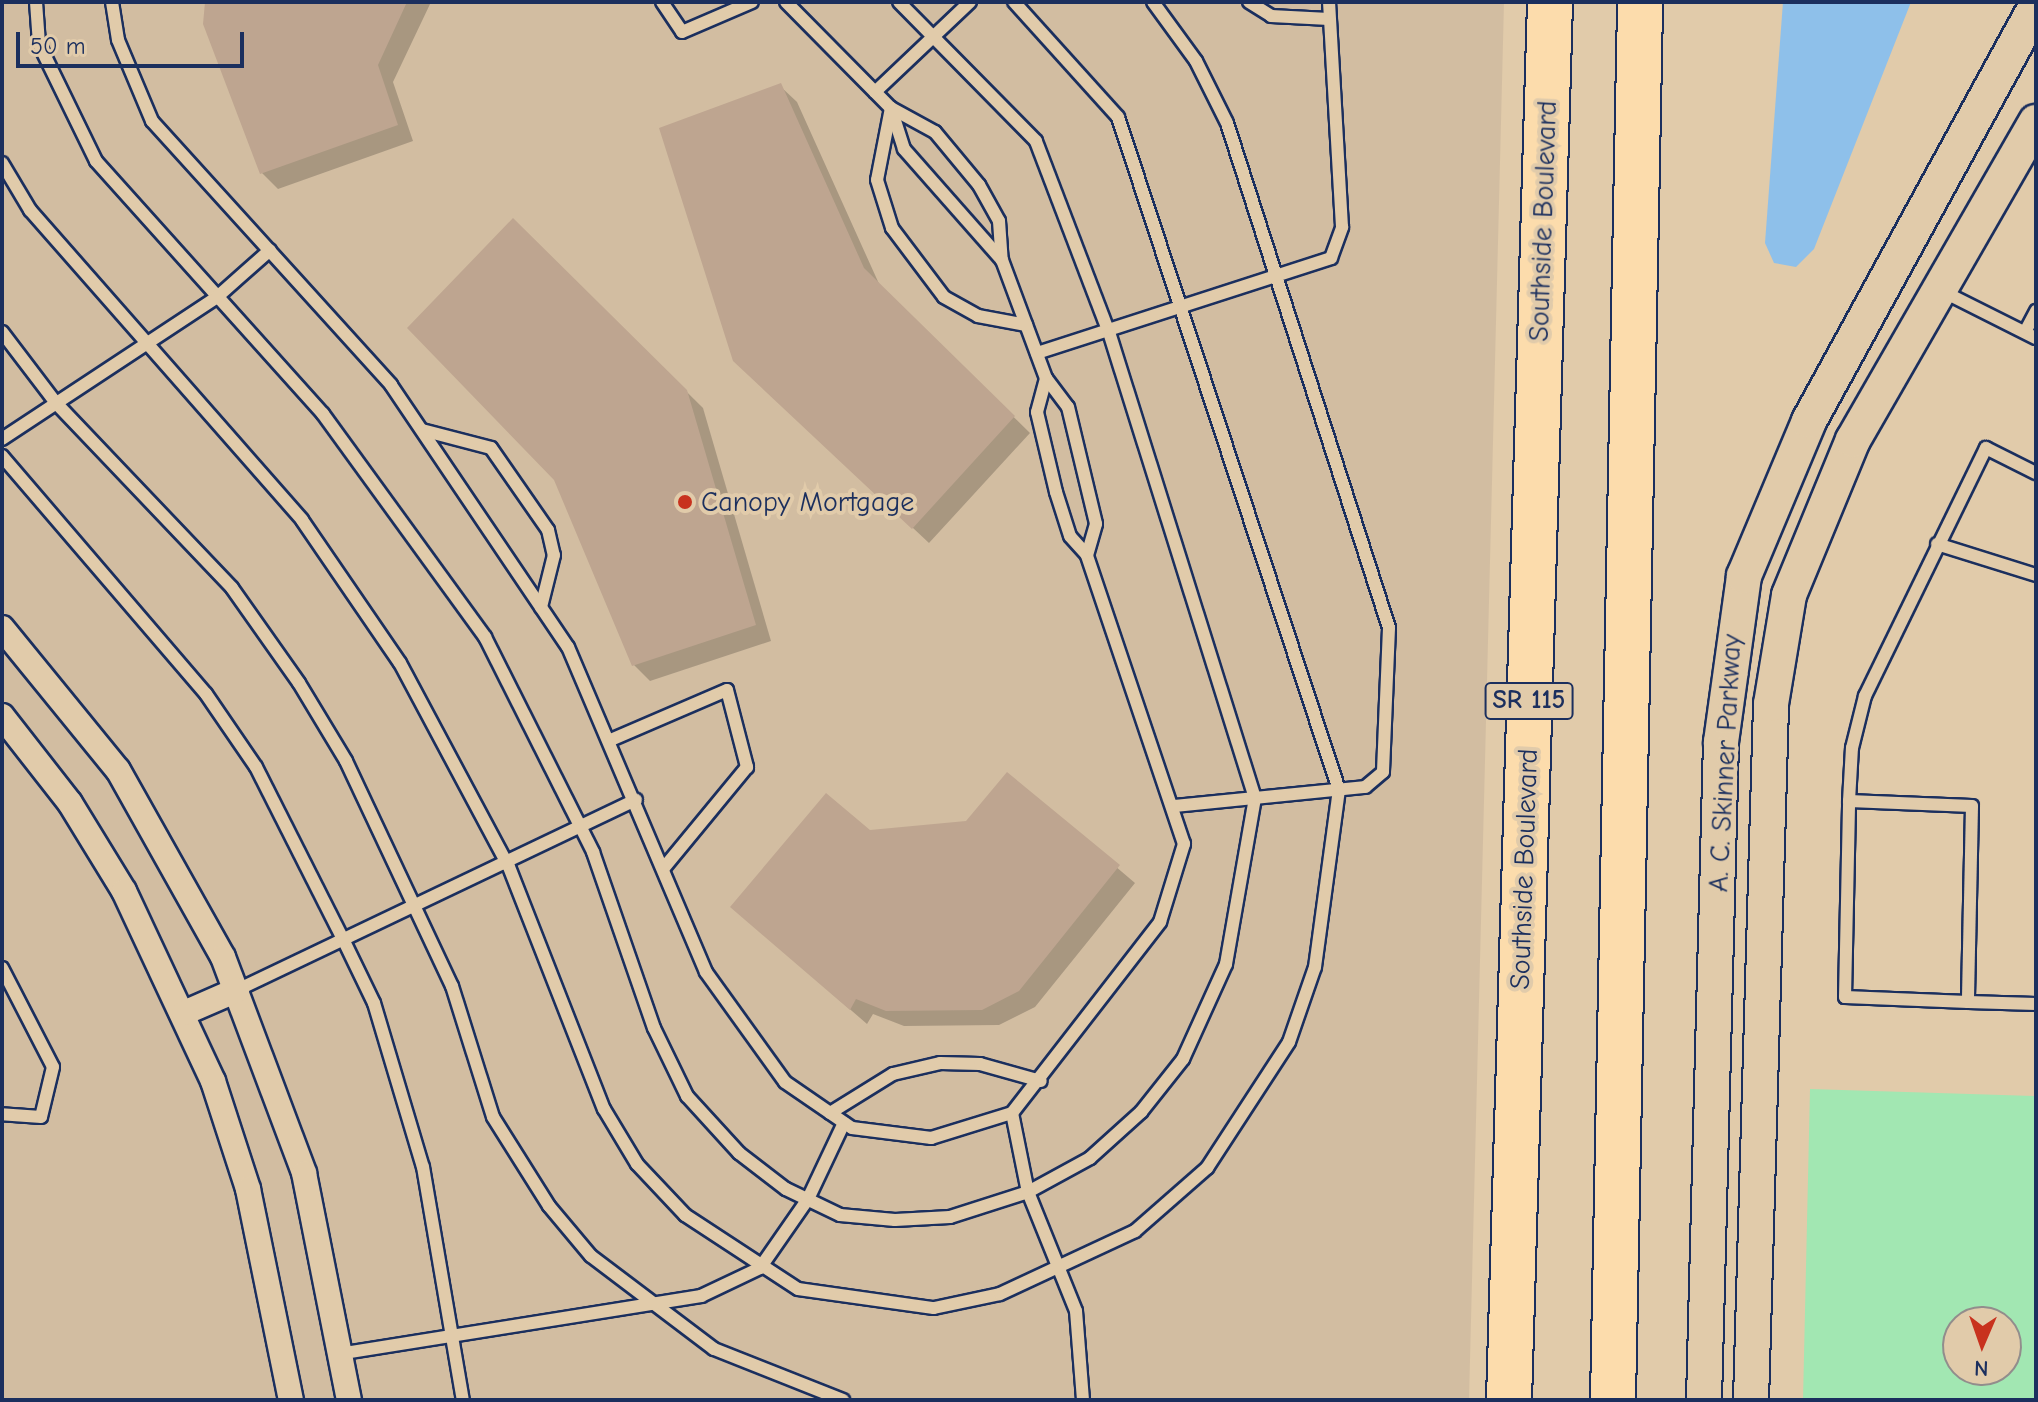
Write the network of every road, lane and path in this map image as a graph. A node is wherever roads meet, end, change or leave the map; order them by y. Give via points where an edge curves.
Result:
1 (36, 2) edge
2 (112, 2) edge
3 (662, 2) edge
4 (752, 2) edge
5 (786, 2) edge
6 (899, 2) edge
7 (970, 2) edge
8 (1014, 2) edge
9 (1153, 2) edge
10 (1249, 2) edge
11 (1329, 2) edge
12 (1550, 2) edge
13 (1640, 2) edge
14 (2036, 7) edge
15 (1329, 19) junction
16 (933, 38) junction
17 (875, 92) junction
18 (891, 108) junction
19 (2036, 122) edge
20 (2, 163) edge
21 (270, 250) junction
22 (1002, 260) junction
23 (1276, 275) junction
24 (1940, 290) junction
25 (216, 298) junction
26 (1181, 307) junction
27 (2036, 311) edge
28 (1026, 325) junction
29 (1108, 330) junction
30 (2, 332) edge
31 (2030, 335) edge
32 (144, 343) junction
33 (1037, 353) junction
34 (1046, 378) junction
35 (56, 403) junction
36 (422, 430) junction
37 (2, 439) edge
38 (2, 456) edge
39 (2036, 473) edge
40 (1937, 544) junction
41 (1087, 555) junction
42 (2036, 575) edge
43 (541, 607) junction
44 (2, 628) edge
45 (2, 716) edge
46 (613, 739) junction
47 (1339, 790) junction
48 (1255, 798) junction
49 (636, 800) junction
50 (1849, 801) junction
51 (1173, 806) junction
52 (583, 830) junction
53 (506, 862) junction
54 (663, 869) junction
55 (414, 905) junction
56 (343, 939) junction
57 (2, 968) edge
58 (237, 990) junction
59 (1968, 1002) junction
60 (2036, 1004) edge
61 (184, 1013) junction
62 (1041, 1081) junction
63 (830, 1113) junction
64 (1012, 1113) junction
65 (2, 1114) edge
66 (844, 1123) junction
67 (1028, 1192) junction
68 (808, 1199) junction
69 (1062, 1266) junction
70 (760, 1268) junction
71 (659, 1305) junction
72 (456, 1334) junction
73 (345, 1353) junction
74 (291, 1400) edge
75 (349, 1400) edge
76 (463, 1400) edge
77 (843, 1400) edge
78 (1083, 1400) edge
79 (1509, 1400) edge
80 (1613, 1400) edge
81 (1704, 1400) edge
82 (1751, 1400) edge

1 - 25 lane via 39,44 96,161
2 - 21 lane via 118,40 152,121
3 - 4 lane via 682,32
5 - 17 lane
6 - 16 lane
7 - 16 lane
8 - 26 lane via 1118,117
9 - 23 lane via 1196,61 1227,123
10 - 15 lane via 1271,16
11 - 15 lane
12 - 79 highway, Southside Boulevard / SR 115
13 - 80 highway
14 - 81 main road, A. C. Skinner Parkway via 1809,421 1762,522 1740,589 1721,742
15 - 23 lane via 1342,227 1331,258
16 - 17 lane
16 - 29 lane via 1036,141
17 - 18 lane
18 - 22 lane via 904,149
18 - 22 lane via 935,132 979,185 999,221
18 - 28 lane via 877,180 892,228 944,297 978,316
19 - 24 main road, A. C. Skinner Parkway
20 - 32 lane via 30,210
21 - 25 lane
21 - 36 lane via 391,385
22 - 28 lane
23 - 26 lane
23 - 47 lane via 1389,628 1383,772 1365,787
24 - 31 lane
24 - 82 main road, A. C. Skinner Parkway via 1828,489 1779,646
25 - 32 lane
25 - 52 lane via 323,414 485,637
26 - 29 lane
26 - 47 lane
27 - 31 lane
28 - 33 lane
29 - 33 lane
29 - 48 lane
30 - 35 lane
32 - 35 lane
32 - 53 lane via 302,520 353,593 436,721
33 - 34 lane
34 - 41 lane via 1037,412 1070,536
34 - 41 lane via 1068,407 1096,524
35 - 37 lane
35 - 55 lane via 232,588 346,761
36 - 43 lane
36 - 43 lane via 491,448 548,530 554,555
38 - 56 lane via 206,694 256,767
39 - 40 lane via 1986,448
40 - 42 lane
40 - 50 lane via 1865,696
41 - 51 lane
43 - 46 lane
44 - 58 street via 118,770
45 - 61 street via 78,815
46 - 49 lane
46 - 54 lane via 727,690 747,767
47 - 48 lane
47 - 69 lane via 1315,967 1289,1042 1207,1168 1135,1231
48 - 51 lane
48 - 67 lane via 1226,964 1183,1059 1090,1158
49 - 52 lane
49 - 54 lane
50 - 59 lane via 1845,997
50 - 59 lane via 1972,806
51 - 62 lane via 1184,844 1160,922
52 - 53 lane
52 - 68 lane via 624,926 654,1028 687,1096 739,1153
53 - 55 lane
53 - 70 lane via 604,1109 637,1164 685,1215
54 - 63 lane via 706,972 785,1082
55 - 56 lane
55 - 71 lane via 452,986 493,1117 516,1163 591,1256
56 - 58 lane
56 - 72 lane via 374,1003 423,1167
57 - 65 lane via 53,1067 41,1117
58 - 61 street
58 - 73 street via 304,1173
59 - 60 lane
61 - 74 street via 248,1189
62 - 63 lane via 980,1064 940,1063 893,1074
62 - 64 lane
63 - 66 lane
64 - 66 lane via 931,1138
64 - 67 lane
66 - 68 lane
67 - 68 lane via 950,1217 895,1220 840,1215
67 - 69 lane
68 - 70 lane
69 - 70 lane via 1000,1294 934,1308 798,1289
69 - 78 lane via 1076,1311
70 - 71 lane via 701,1296
71 - 72 lane
71 - 77 lane via 714,1349
72 - 73 lane
72 - 76 lane
73 - 75 street

